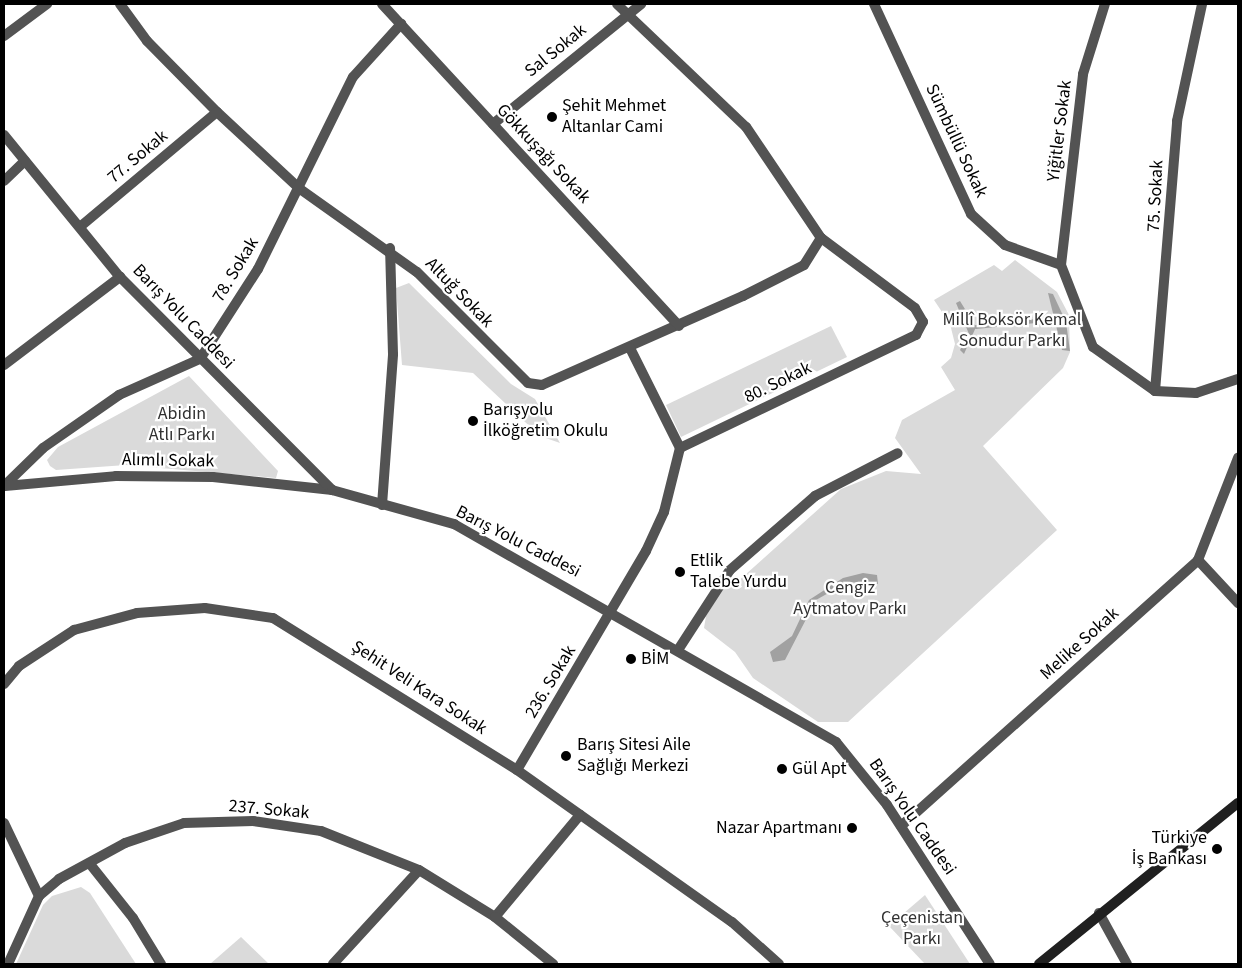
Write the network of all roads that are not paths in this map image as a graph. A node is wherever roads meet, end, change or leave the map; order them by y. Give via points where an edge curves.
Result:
1 (47, 4) edge
2 (120, 4) edge
3 (382, 4) edge
4 (617, 4) edge
5 (640, 4) edge
6 (874, 4) edge
7 (1105, 4) edge
8 (1202, 4) edge
9 (629, 14) junction
10 (402, 24) junction
11 (4, 36) edge
12 (217, 112) junction
13 (493, 124) junction
14 (4, 135) edge
15 (26, 161) junction
16 (4, 181) edge
17 (300, 189) junction
18 (81, 226) junction
19 (821, 238) junction
20 (390, 248) junction
21 (1061, 265) junction
22 (120, 277) junction
23 (679, 326) junction
24 (630, 348) junction
25 (200, 360) junction
26 (4, 365) edge
27 (1238, 379) edge
28 (1155, 391) junction
29 (680, 448) junction
30 (898, 453) dead end
31 (1238, 458) edge
32 (4, 486) edge
33 (332, 490) junction
34 (382, 504) junction
35 (1198, 560) junction
36 (1238, 603) edge
37 (613, 611) junction
38 (678, 650) junction
39 (4, 684) edge
40 (517, 770) junction
41 (1238, 803) edge
42 (580, 815) junction
43 (4, 824) edge
44 (901, 826) junction
45 (90, 864) junction
46 (419, 870) junction
47 (39, 896) junction
48 (1099, 913) junction
49 (495, 916) junction
50 (8, 964) edge
51 (161, 964) edge
52 (333, 964) edge
53 (553, 964) edge
54 (779, 964) edge
55 (990, 964) edge
56 (1039, 964) edge
57 (1127, 964) edge

1 - 11 street
2 - 12 street, Altuğ Sokak via 146,41
3 - 10 street, Gökkuşağı Sokak
4 - 9 street
5 - 9 street, Sal Sokak
6 - 21 street, Sümbüllü Sokak via 971,214 1005,245
7 - 21 street, Yiğitler Sokak via 1083,74
8 - 28 street, 75. Sokak via 1178,121
9 - 13 street, Sal Sokak
9 - 19 street via 746,127
10 - 13 street, Gökkuşağı Sokak
10 - 17 street, 78. Sokak via 353,77 332,112
12 - 17 street, Altuğ Sokak
12 - 18 street, 77. Sokak
13 - 23 street, Gökkuşağı Sokak
14 - 15 street, Barış Yolu Caddesi
15 - 16 street
15 - 18 street, Barış Yolu Caddesi
17 - 20 street, Altuğ Sokak
17 - 25 street, 78. Sokak via 258,269
18 - 22 street, Barış Yolu Caddesi
19 - 23 street, Altuğ Sokak via 804,265
19 - 29 street, 80. Sokak via 915,308 922,328
20 - 24 street, Altuğ Sokak via 528,383 542,385
20 - 34 street via 393,354
21 - 28 street via 1093,347
22 - 25 street, Barış Yolu Caddesi
22 - 26 street
23 - 24 street, Altuğ Sokak
24 - 29 street
25 - 32 street via 119,395 43,448
25 - 33 street, Barış Yolu Caddesi
27 - 28 street via 1196,393
29 - 37 street via 664,512
30 - 38 street via 815,496 730,570
31 - 35 street, Melike Sokak
32 - 33 street, Alımlı Sokak via 116,476 213,477
33 - 34 street, Barış Yolu Caddesi
34 - 37 street, Barış Yolu Caddesi via 454,524
35 - 36 street
35 - 44 street, Melike Sokak
37 - 38 street, Barış Yolu Caddesi
37 - 40 street, 236. Sokak
38 - 44 street, Barış Yolu Caddesi via 836,742
39 - 40 street, Şehit Veli Kara Sokak via 19,666 74,630 137,613 205,608 273,618
40 - 42 street, Şehit Veli Kara Sokak
41 - 48 main road
42 - 49 street
42 - 54 street, Şehit Veli Kara Sokak via 732,922
43 - 47 street
44 - 55 street, Barış Yolu Caddesi
45 - 46 street, 237. Sokak via 125,843 184,823 253,822 321,831
45 - 47 street, 237. Sokak via 59,879
45 - 51 street via 133,918
46 - 49 street, 237. Sokak
46 - 52 street
47 - 50 street, 237. Sokak
48 - 56 main road
48 - 57 street
49 - 53 street, 237. Sokak

